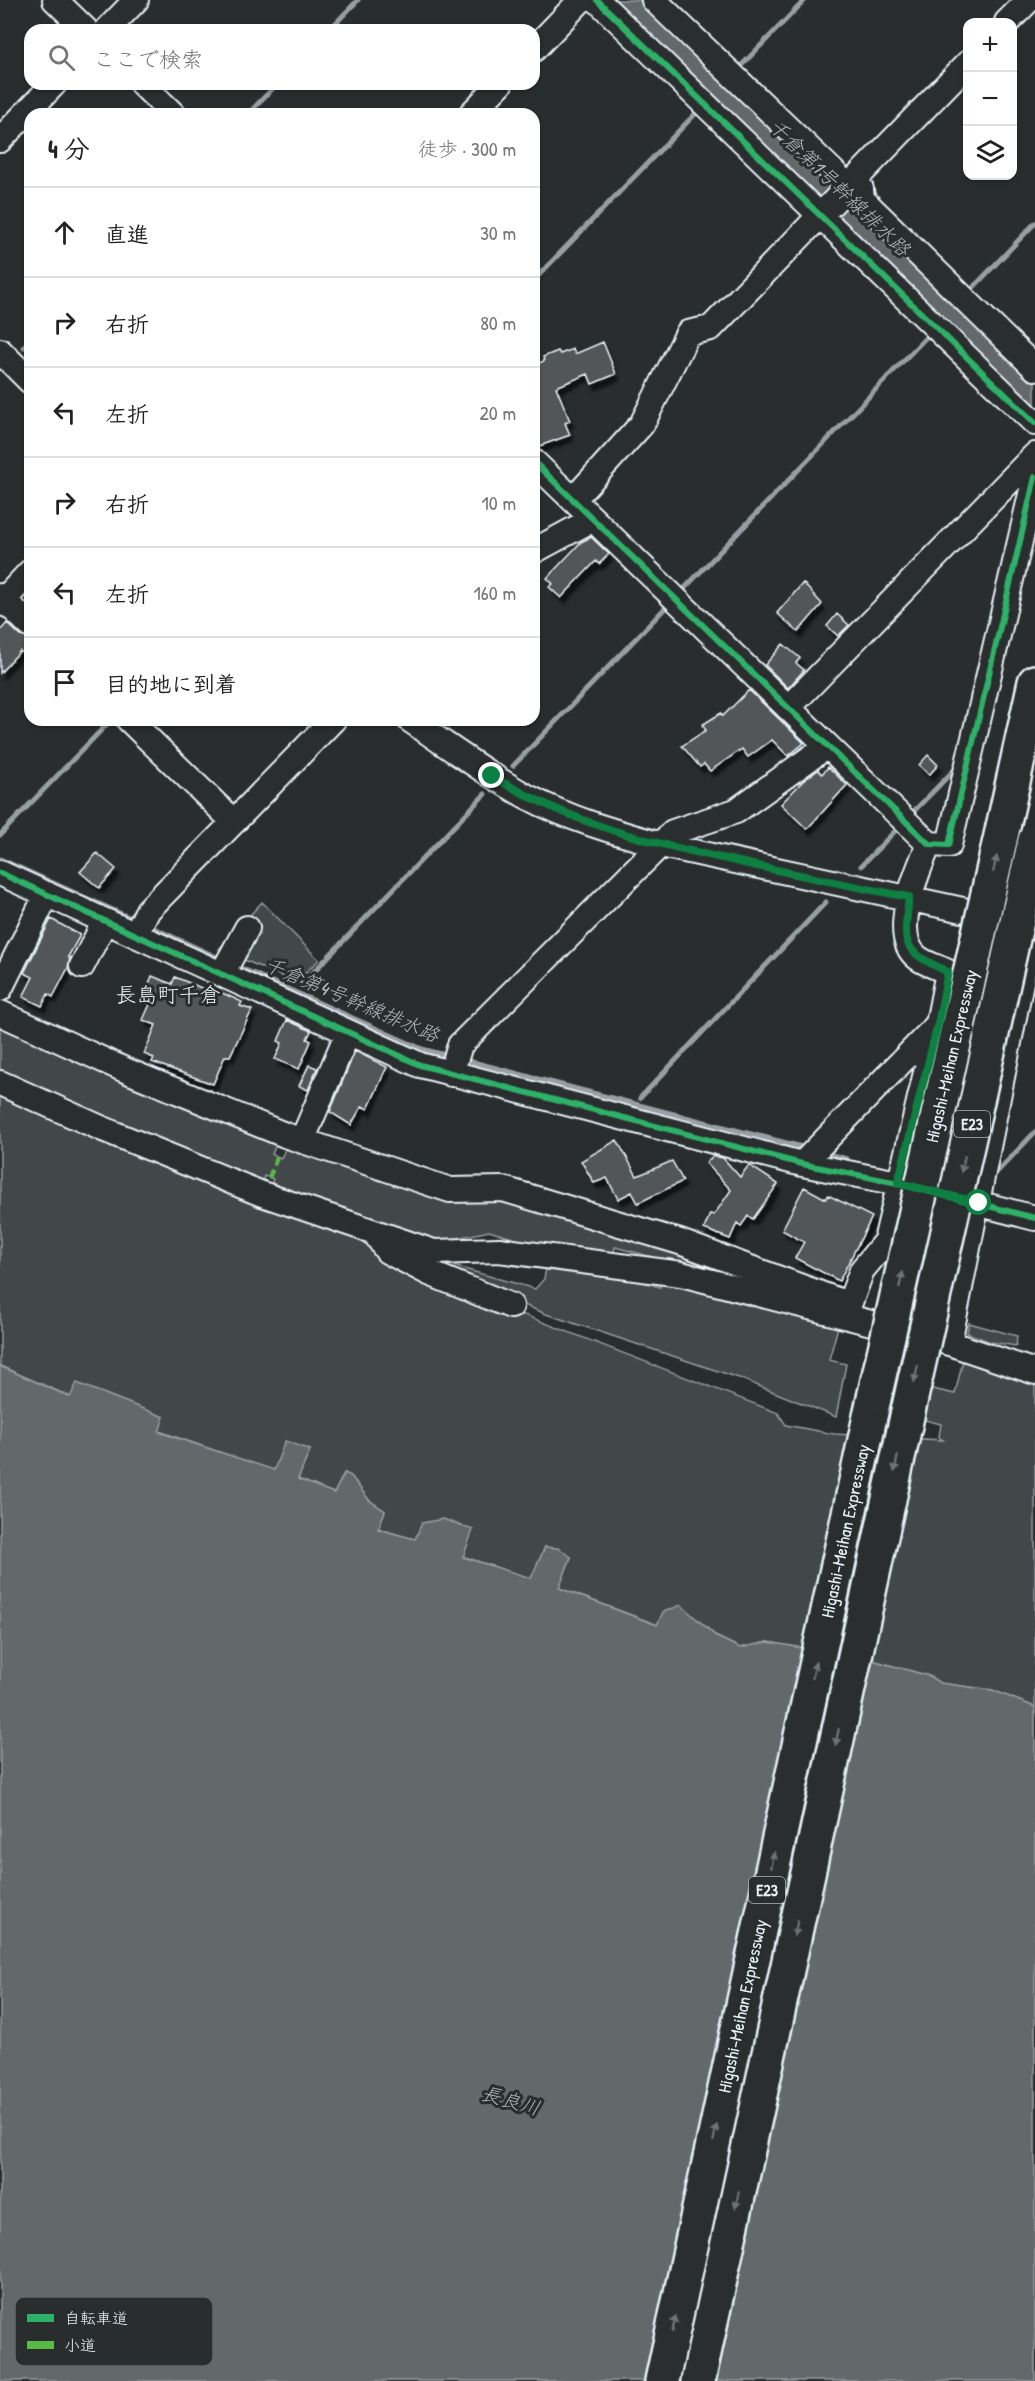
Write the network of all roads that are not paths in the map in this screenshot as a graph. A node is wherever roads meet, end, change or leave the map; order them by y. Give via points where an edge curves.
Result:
1 (55, 0) edge
2 (136, 0) edge
3 (581, 0) edge
4 (597, 0) edge
5 (654, 0) edge
6 (1029, 0) edge
7 (1011, 18) edge
8 (80, 24) edge
9 (113, 24) edge
10 (540, 43) edge
11 (963, 68) edge
12 (48, 90) edge
13 (148, 90) edge
14 (494, 90) edge
15 (31, 108) edge
16 (167, 108) edge
17 (477, 108) edge
18 (24, 115) edge
19 (0, 140) edge
20 (847, 188) junction
21 (823, 214) junction
22 (0, 351) edge
23 (1035, 368) edge
24 (24, 375) edge
25 (1035, 423) edge
26 (1035, 455) edge
27 (540, 468) edge
28 (1035, 477) edge
29 (573, 500) junction
30 (593, 519) junction
31 (540, 548) edge
32 (24, 578) edge
33 (1, 600) edge
34 (24, 620) edge
35 (1035, 682) edge
36 (788, 708) junction
37 (135, 726) edge
38 (327, 726) edge
39 (419, 726) edge
40 (827, 746) junction
41 (234, 822) junction
42 (1035, 840) edge
43 (929, 844) junction
44 (661, 845) junction
45 (0, 873) edge
46 (47, 894) junction
47 (909, 897) junction
48 (1035, 910) edge
49 (105, 921) junction
50 (140, 926) junction
51 (247, 928) dead end
52 (1031, 951) edge
53 (82, 966) dead end
54 (226, 966) junction
55 (948, 972) junction
56 (0, 989) edge
57 (0, 1013) edge
58 (938, 1024) junction
59 (348, 1032) junction
60 (454, 1063) junction
61 (0, 1083) edge
62 (302, 1141) junction
63 (810, 1155) junction
64 (898, 1183) junction
65 (979, 1203) junction
66 (1035, 1218) edge
67 (374, 1231) junction
68 (511, 1306) dead end
69 (848, 1310) junction
70 (949, 1343) junction
71 (1035, 1354) edge
72 (1035, 1372) edge
73 (662, 2381) edge
74 (698, 2381) edge

1 - 8 street
2 - 9 street
3 - 10 street
4 - 21 street
5 - 20 street
6 - 7 street
11 - 20 street
12 - 15 street
13 - 16 street
14 - 17 street
18 - 19 street
20 - 21 street
20 - 23 street via 861,189 862,199
21 - 25 street
21 - 29 street via 711,328 688,333 642,424
22 - 24 street
26 - 36 street
27 - 29 street
28 - 43 street via 949,845
29 - 30 street
30 - 31 street
30 - 36 street
32 - 33 street
33 - 34 street
73 -> 35 highway, Higashi-Meihan Expressway / E23, bridge via 839,1555
36 - 40 street
37 - 41 street
38 - 41 street
39 - 44 street via 535,801 582,821
40 - 43 street
40 - 44 street via 736,811 673,832
41 - 50 street
42 -> 74 highway, Higashi-Meihan Expressway / E23, bridge
43 - 47 street
44 - 47 street
44 - 60 street via 460,1044
45 - 46 street
46 - 49 street
46 - 56 street
47 - 48 street via 1000,918
47 - 55 street via 904,937 916,957
49 - 50 street
49 - 53 street
50 - 54 street
51 - 54 street
52 - 55 street
52 - 65 street
54 - 59 street
55 - 58 street
57 - 62 street via 125,1070
58 - 63 street
58 - 64 street
59 - 60 street via 420,1065
59 - 62 street
60 - 63 street
61 - 67 street via 262,1194
62 - 69 street via 450,1190 503,1189 680,1242
63 - 64 street
64 - 65 street
64 - 69 street via 886,1241 862,1270
65 - 66 street
65 - 70 street
67 - 68 street via 387,1251 429,1273
67 - 69 street via 434,1252 499,1250 681,1274
69 - 70 street
70 - 71 street
70 - 72 street

